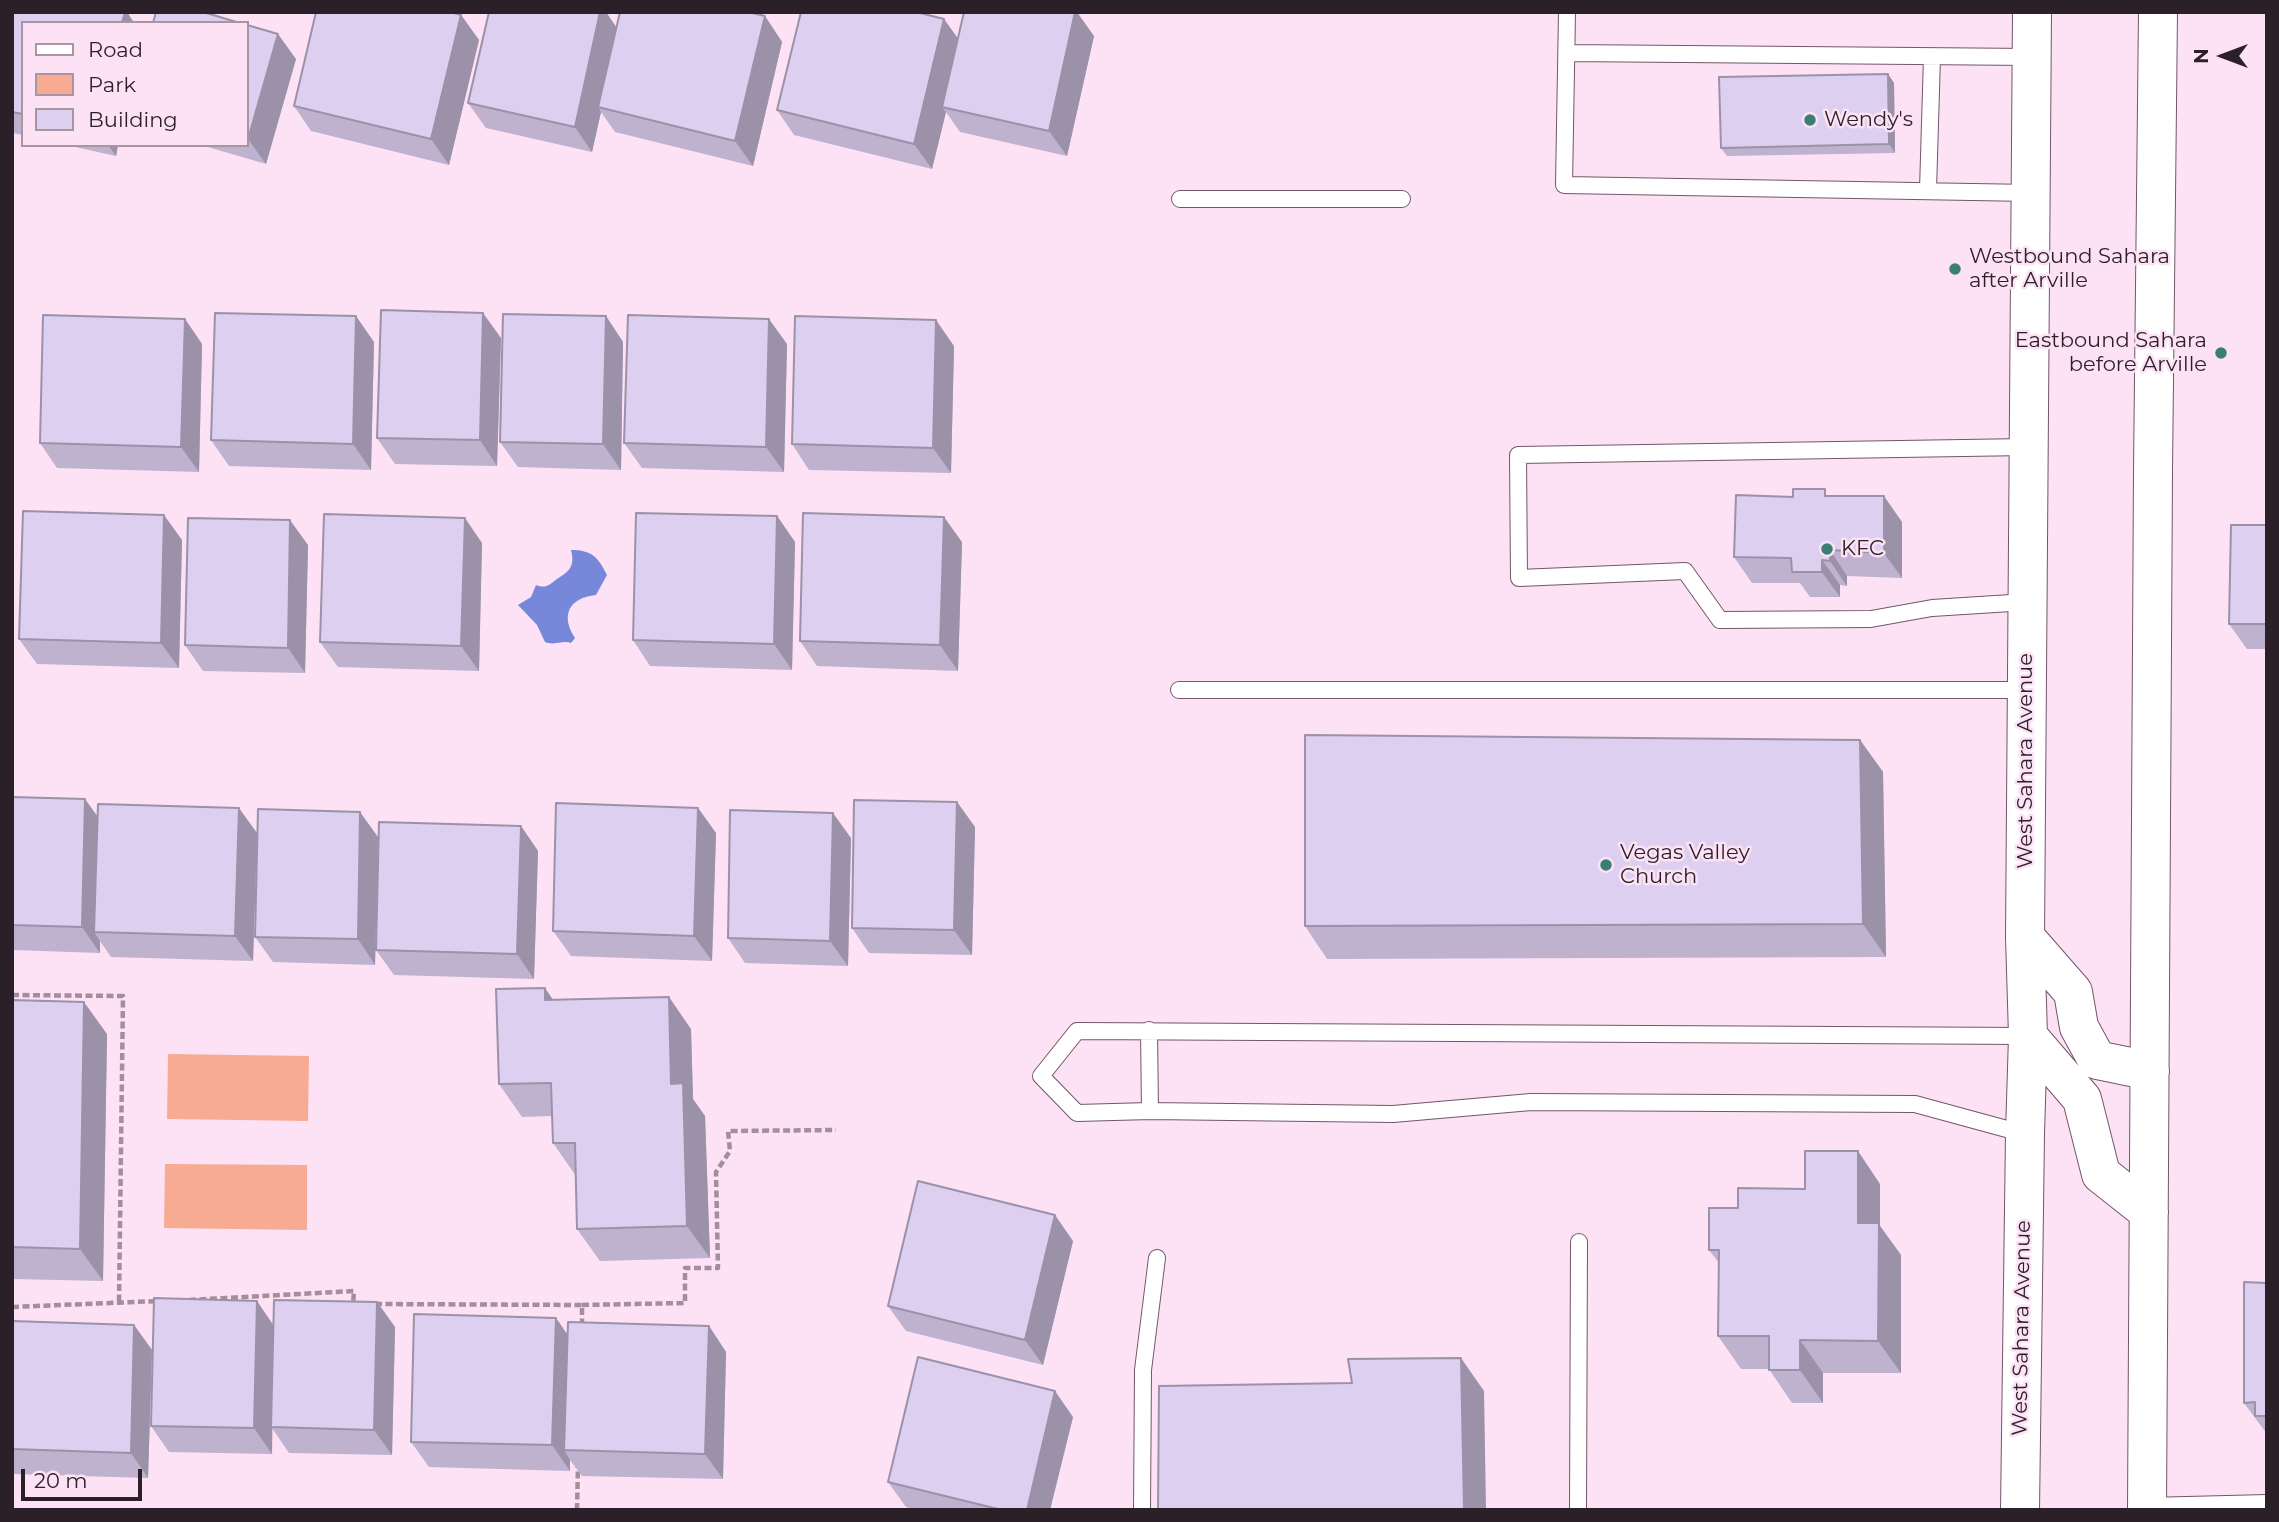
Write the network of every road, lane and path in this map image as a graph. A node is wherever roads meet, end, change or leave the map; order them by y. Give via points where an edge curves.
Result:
1 (1567, 12) edge
2 (2032, 12) edge
3 (2158, 12) edge
4 (1567, 53) junction
5 (1932, 57) junction
6 (2031, 57) junction
7 (1928, 190) junction
8 (2031, 192) junction
9 (1180, 199) dead end
10 (1402, 199) dead end
11 (2027, 447) junction
12 (2027, 602) junction
13 (1179, 690) dead end
14 (2027, 690) junction
15 (2025, 937) junction
16 (12, 995) edge
17 (1149, 1030) junction
18 (2028, 1036) junction
19 (2150, 1071) junction
20 (1150, 1111) junction
21 (835, 1130) dead end
22 (2025, 1133) junction
23 (2149, 1212) junction
24 (1579, 1242) dead end
25 (1157, 1258) dead end
26 (186, 1300) edge
27 (159, 1301) edge
28 (119, 1302) junction
29 (582, 1305) junction
30 (12, 1307) edge
31 (582, 1332) edge
32 (579, 1455) edge
33 (2267, 1503) edge
34 (2147, 1508) edge
35 (577, 1510) edge
36 (1142, 1510) edge
37 (1578, 1510) edge
38 (2020, 1510) edge

1 - 4 lane
2 - 6 main road, West Sahara Avenue
3 - 19 main road
4 - 5 lane
4 - 7 lane via 1564,185
5 - 6 lane
5 - 7 lane
6 - 8 main road, West Sahara Avenue
7 - 8 lane
8 - 11 main road, West Sahara Avenue
9 - 10 lane
11 - 12 main road, West Sahara Avenue
11 - 12 lane via 1518,455 1519,578 1685,571 1720,620 1871,619 1932,608
12 - 14 main road, West Sahara Avenue
13 - 14 lane
14 - 15 main road, West Sahara Avenue
15 - 18 main road, West Sahara Avenue
15 - 19 main road via 2073,992 2079,1027 2097,1060
16 - 28 path via 123,996
17 - 18 lane
17 - 20 lane
17 - 20 lane via 1077,1031 1041,1076 1077,1113
18 - 22 main road, West Sahara Avenue
18 - 23 main road via 2082,1098 2101,1174
19 - 23 main road
20 - 22 lane via 1393,1114 1531,1102 1915,1104
21 - 29 path via 728,1131 730,1151 716,1172 718,1268 685,1268 685,1303
22 - 38 main road, West Sahara Avenue
23 - 34 main road
24 - 37 lane
25 - 36 lane via 1143,1370
26 - 29 path via 354,1292 353,1304
27 - 28 path
28 - 30 path
29 - 31 path
32 - 35 path
33 - 34 lane

